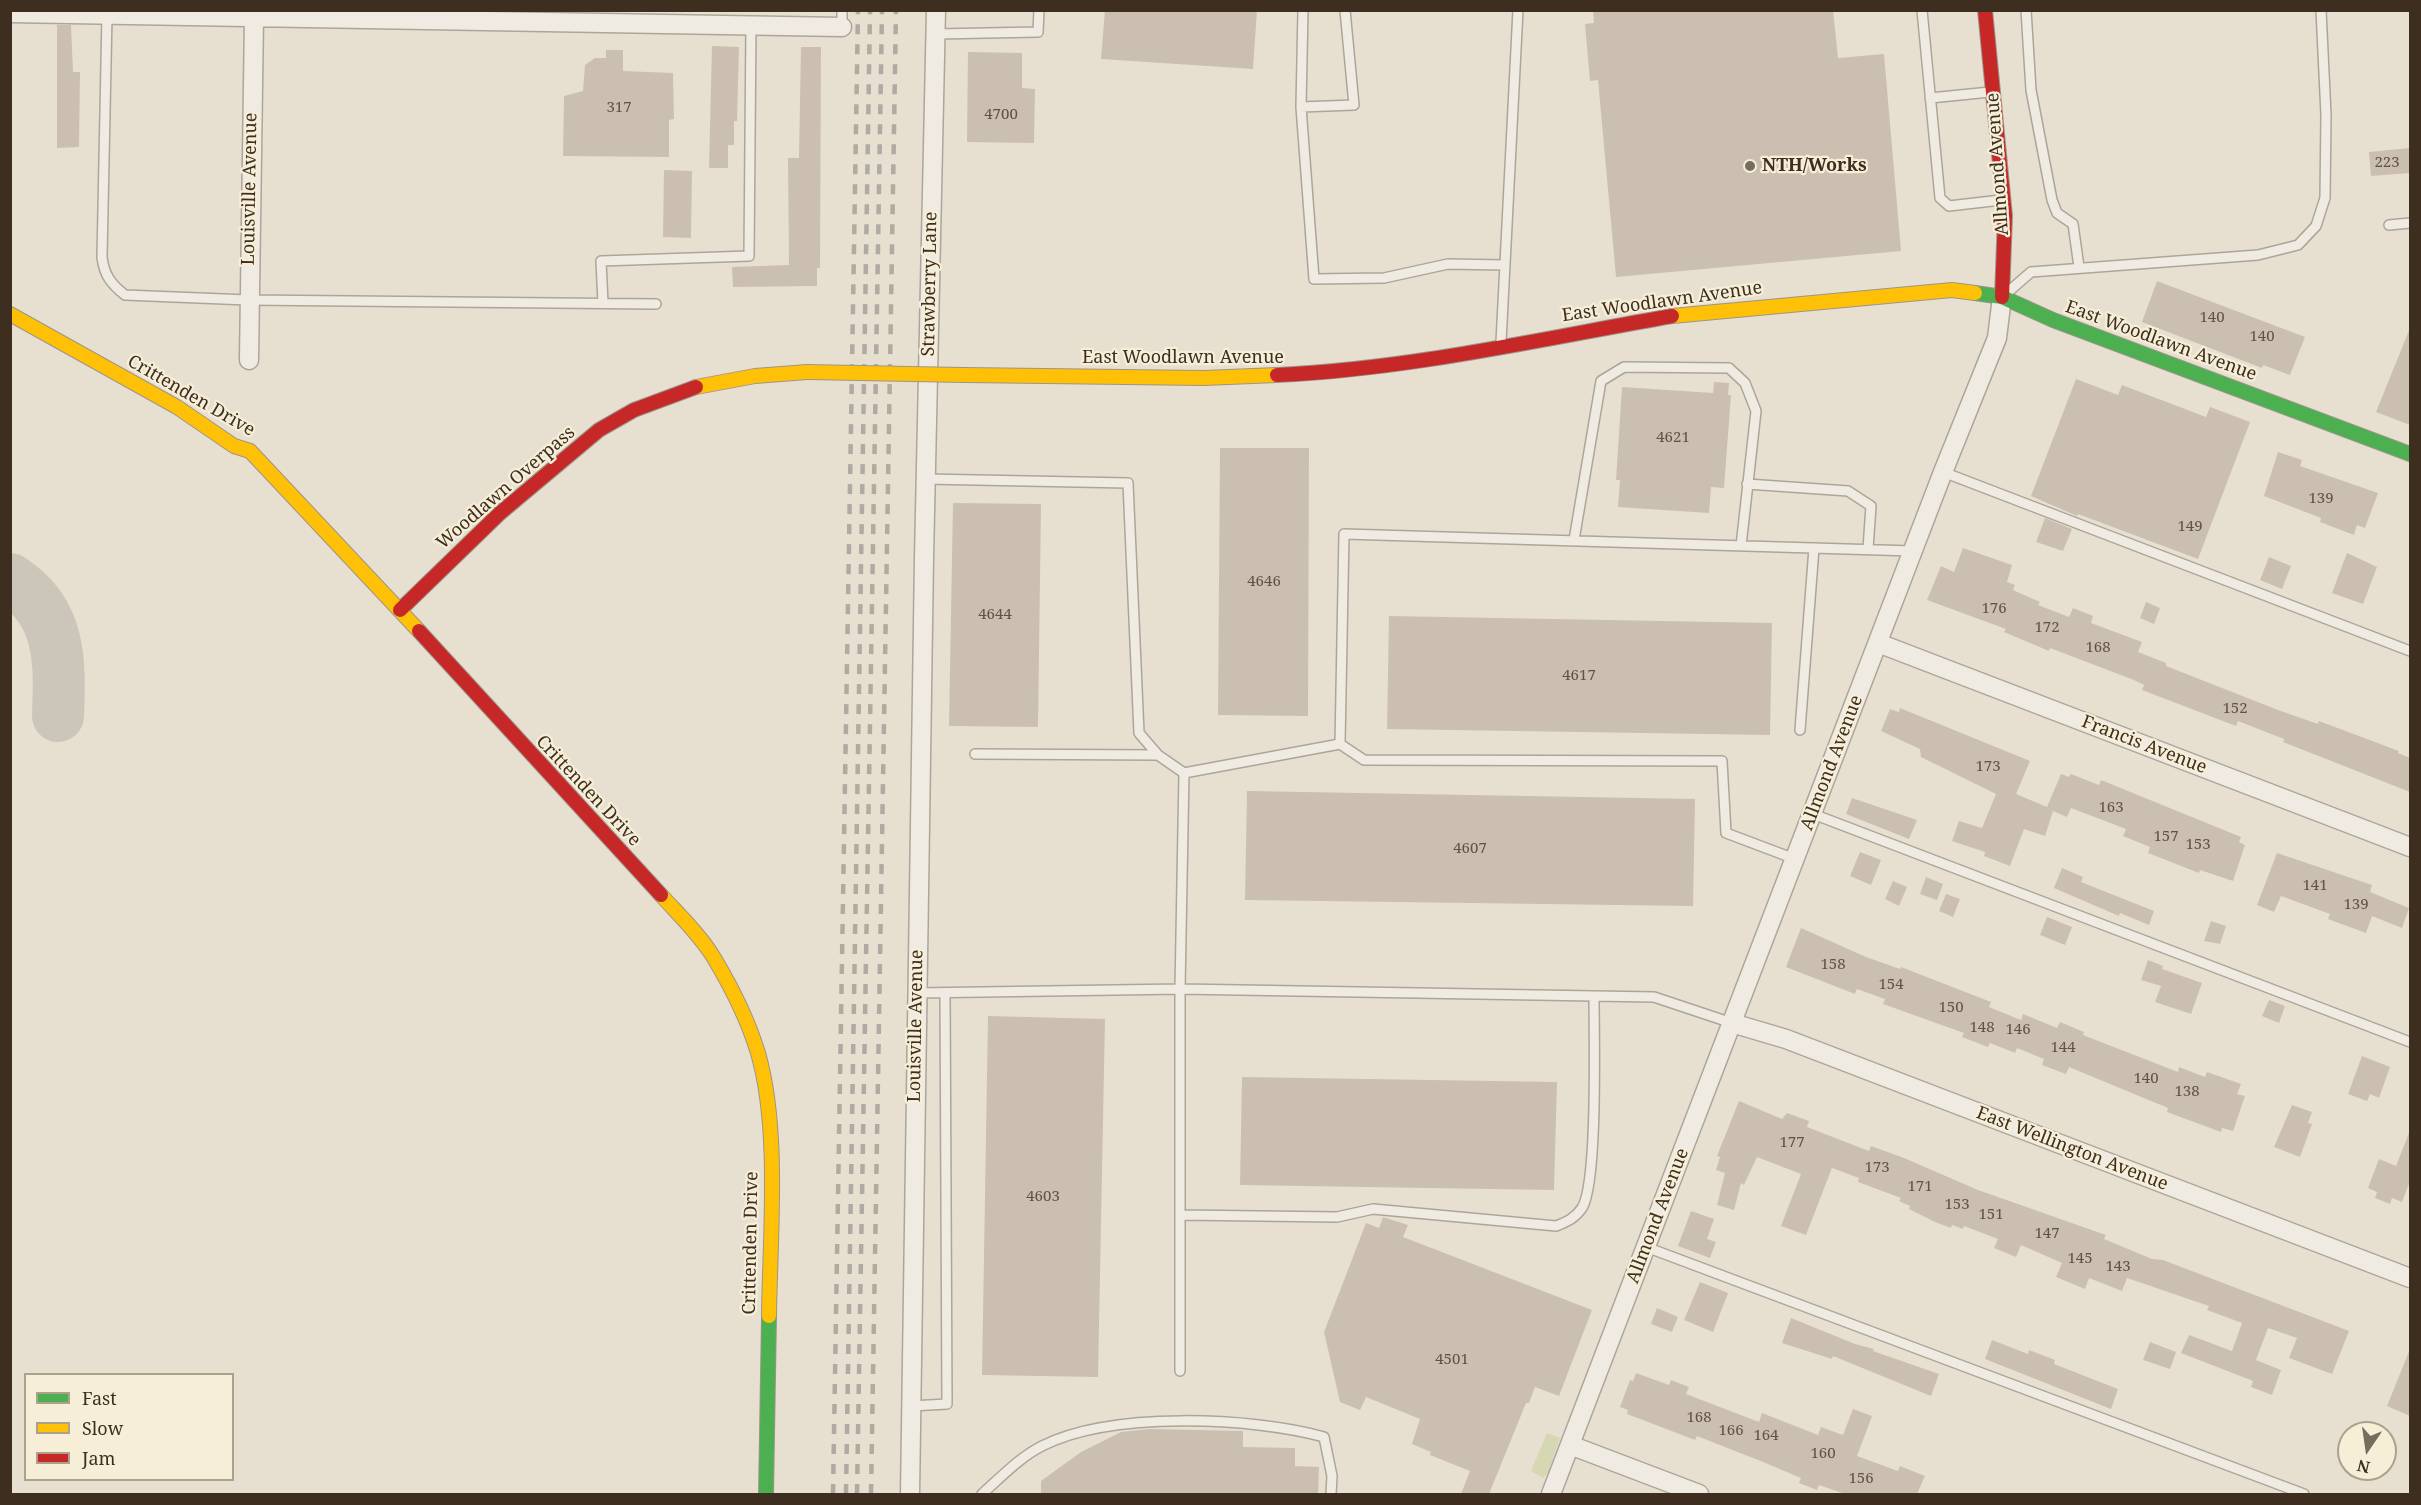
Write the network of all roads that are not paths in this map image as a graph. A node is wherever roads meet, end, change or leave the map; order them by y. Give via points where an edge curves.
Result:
1 (936, 10) edge
2 (1039, 10) edge
3 (1303, 10) edge
4 (1345, 10) edge
5 (1518, 10) edge
6 (1922, 10) edge
7 (1985, 10) edge
8 (2026, 10) edge
9 (2321, 10) edge
10 (36, 12) edge
11 (10, 13) edge
12 (141, 13) edge
13 (107, 15) junction
14 (254, 18) junction
15 (842, 19) edge
16 (751, 25) junction
17 (936, 34) junction
18 (1993, 92) junction
19 (1930, 98) junction
20 (1302, 106) junction
21 (2003, 199) junction
22 (2410, 223) edge
23 (2389, 225) dead end
24 (1505, 265) junction
25 (2079, 267) junction
26 (2002, 297) junction
27 (248, 300) junction
28 (603, 303) junction
29 (656, 304) dead end
30 (10, 314) edge
31 (1501, 345) junction
32 (249, 360) dead end
33 (964, 375) joint
34 (2410, 454) edge
35 (1943, 472) junction
36 (926, 479) junction
37 (1747, 484) junction
38 (1574, 540) junction
39 (1741, 546) junction
40 (1814, 548) junction
41 (1868, 549) junction
42 (1913, 550) junction
43 (924, 558) joint
44 (400, 610) junction
45 (1878, 643) junction
46 (2410, 651) edge
47 (1800, 730) dead end
48 (1340, 744) junction
49 (975, 754) dead end
50 (1158, 755) junction
51 (1184, 772) junction
52 (1813, 814) junction
53 (2410, 847) edge
54 (1795, 860) junction
55 (1180, 989) junction
56 (916, 993) junction
57 (945, 993) junction
58 (1594, 996) junction
59 (1732, 1023) junction
60 (2410, 1042) edge
61 (1181, 1215) junction
62 (1646, 1246) junction
63 (2410, 1278) edge
64 (1180, 1371) dead end
65 (911, 1406) junction
66 (1570, 1445) junction
67 (766, 1494) edge
68 (910, 1494) edge
69 (982, 1494) edge
70 (1331, 1494) edge
71 (1551, 1494) edge
72 (1699, 1494) edge
73 (2304, 1494) edge

1 - 17 street, Strawberry Lane
2 - 17 lane via 1038,32
3 - 20 lane
4 - 20 lane via 1354,105
5 - 24 lane
6 - 19 lane
7 - 18 main road, Allmond Avenue
8 - 25 lane via 2031,90 2052,200 2057,213 2073,224
9 - 25 lane via 2325,198 2316,226 2298,245 2258,255
10 - 11 street
10 - 13 street
12 - 13 street
12 - 14 street
13 - 27 lane via 103,271 125,295
14 - 16 street
14 - 27 street, Louisville Avenue
15 - 16 street
16 - 28 lane via 749,256 601,261
17 - 36 street, Strawberry Lane
18 - 19 lane
18 - 21 main road, Allmond Avenue
19 - 21 lane via 1940,198 1949,206
20 - 24 lane via 1314,279 1384,278 1448,264
21 - 26 main road, Allmond Avenue
22 - 23 lane
24 - 31 lane
25 - 26 lane via 2031,272
26 - 31 main road, East Woodlawn Avenue via 1952,290 1709,311
26 - 34 main road, East Woodlawn Avenue via 2053,320
26 - 35 street, Allmond Avenue via 1997,338
27 - 28 lane
27 - 32 street, Louisville Avenue
28 - 29 lane
30 - 44 main road, Crittenden Drive via 177,407 234,446 250,451
31 - 33 main road, East Woodlawn Avenue via 1406,363 1271,377
33 - 44 main road, Woodlawn Overpass, bridge via 755,375 704,384 636,409 608,424 535,482
35 - 42 street, Allmond Avenue
35 - 46 lane
36 - 43 street, Strawberry Lane
36 - 50 lane via 1128,483 1139,733
37 - 38 lane via 1756,411 1745,383 1729,368 1623,367 1600,381
37 - 39 lane
37 - 41 lane via 1848,491 1871,506
38 - 39 lane
38 - 48 lane via 1344,534
39 - 40 lane
40 - 41 lane
40 - 47 lane
41 - 42 lane
42 - 45 street, Allmond Avenue
43 - 56 street, Louisville Avenue
44 - 67 main road, Crittenden Drive via 673,908 713,956 744,1014 758,1054 767,1099 770,1169
45 - 52 street, Allmond Avenue
45 - 53 street, Francis Avenue
48 - 51 lane
48 - 54 lane via 1364,759 1722,761 1726,833
49 - 50 lane
50 - 51 lane
51 - 55 lane
52 - 54 street, Allmond Avenue
52 - 60 lane
54 - 59 street, Allmond Avenue
55 - 57 lane
55 - 58 lane
55 - 61 lane
56 - 57 lane
56 - 65 street, Louisville Avenue
57 - 65 lane via 947,1404
58 - 59 lane via 1654,997
58 - 61 lane via 1591,1171 1583,1207 1570,1221 1556,1226 1373,1209 1337,1217
59 - 62 street, Allmond Avenue
59 - 63 street, East Wellington Avenue via 1786,1039
61 - 64 lane
62 - 66 street, Allmond Avenue
62 - 73 lane
65 - 68 street, Louisville Avenue
66 - 71 street, Allmond Avenue
66 - 72 street
69 - 70 lane via 1040,1446 1078,1431 1146,1422 1293,1428 1324,1437 1332,1476

